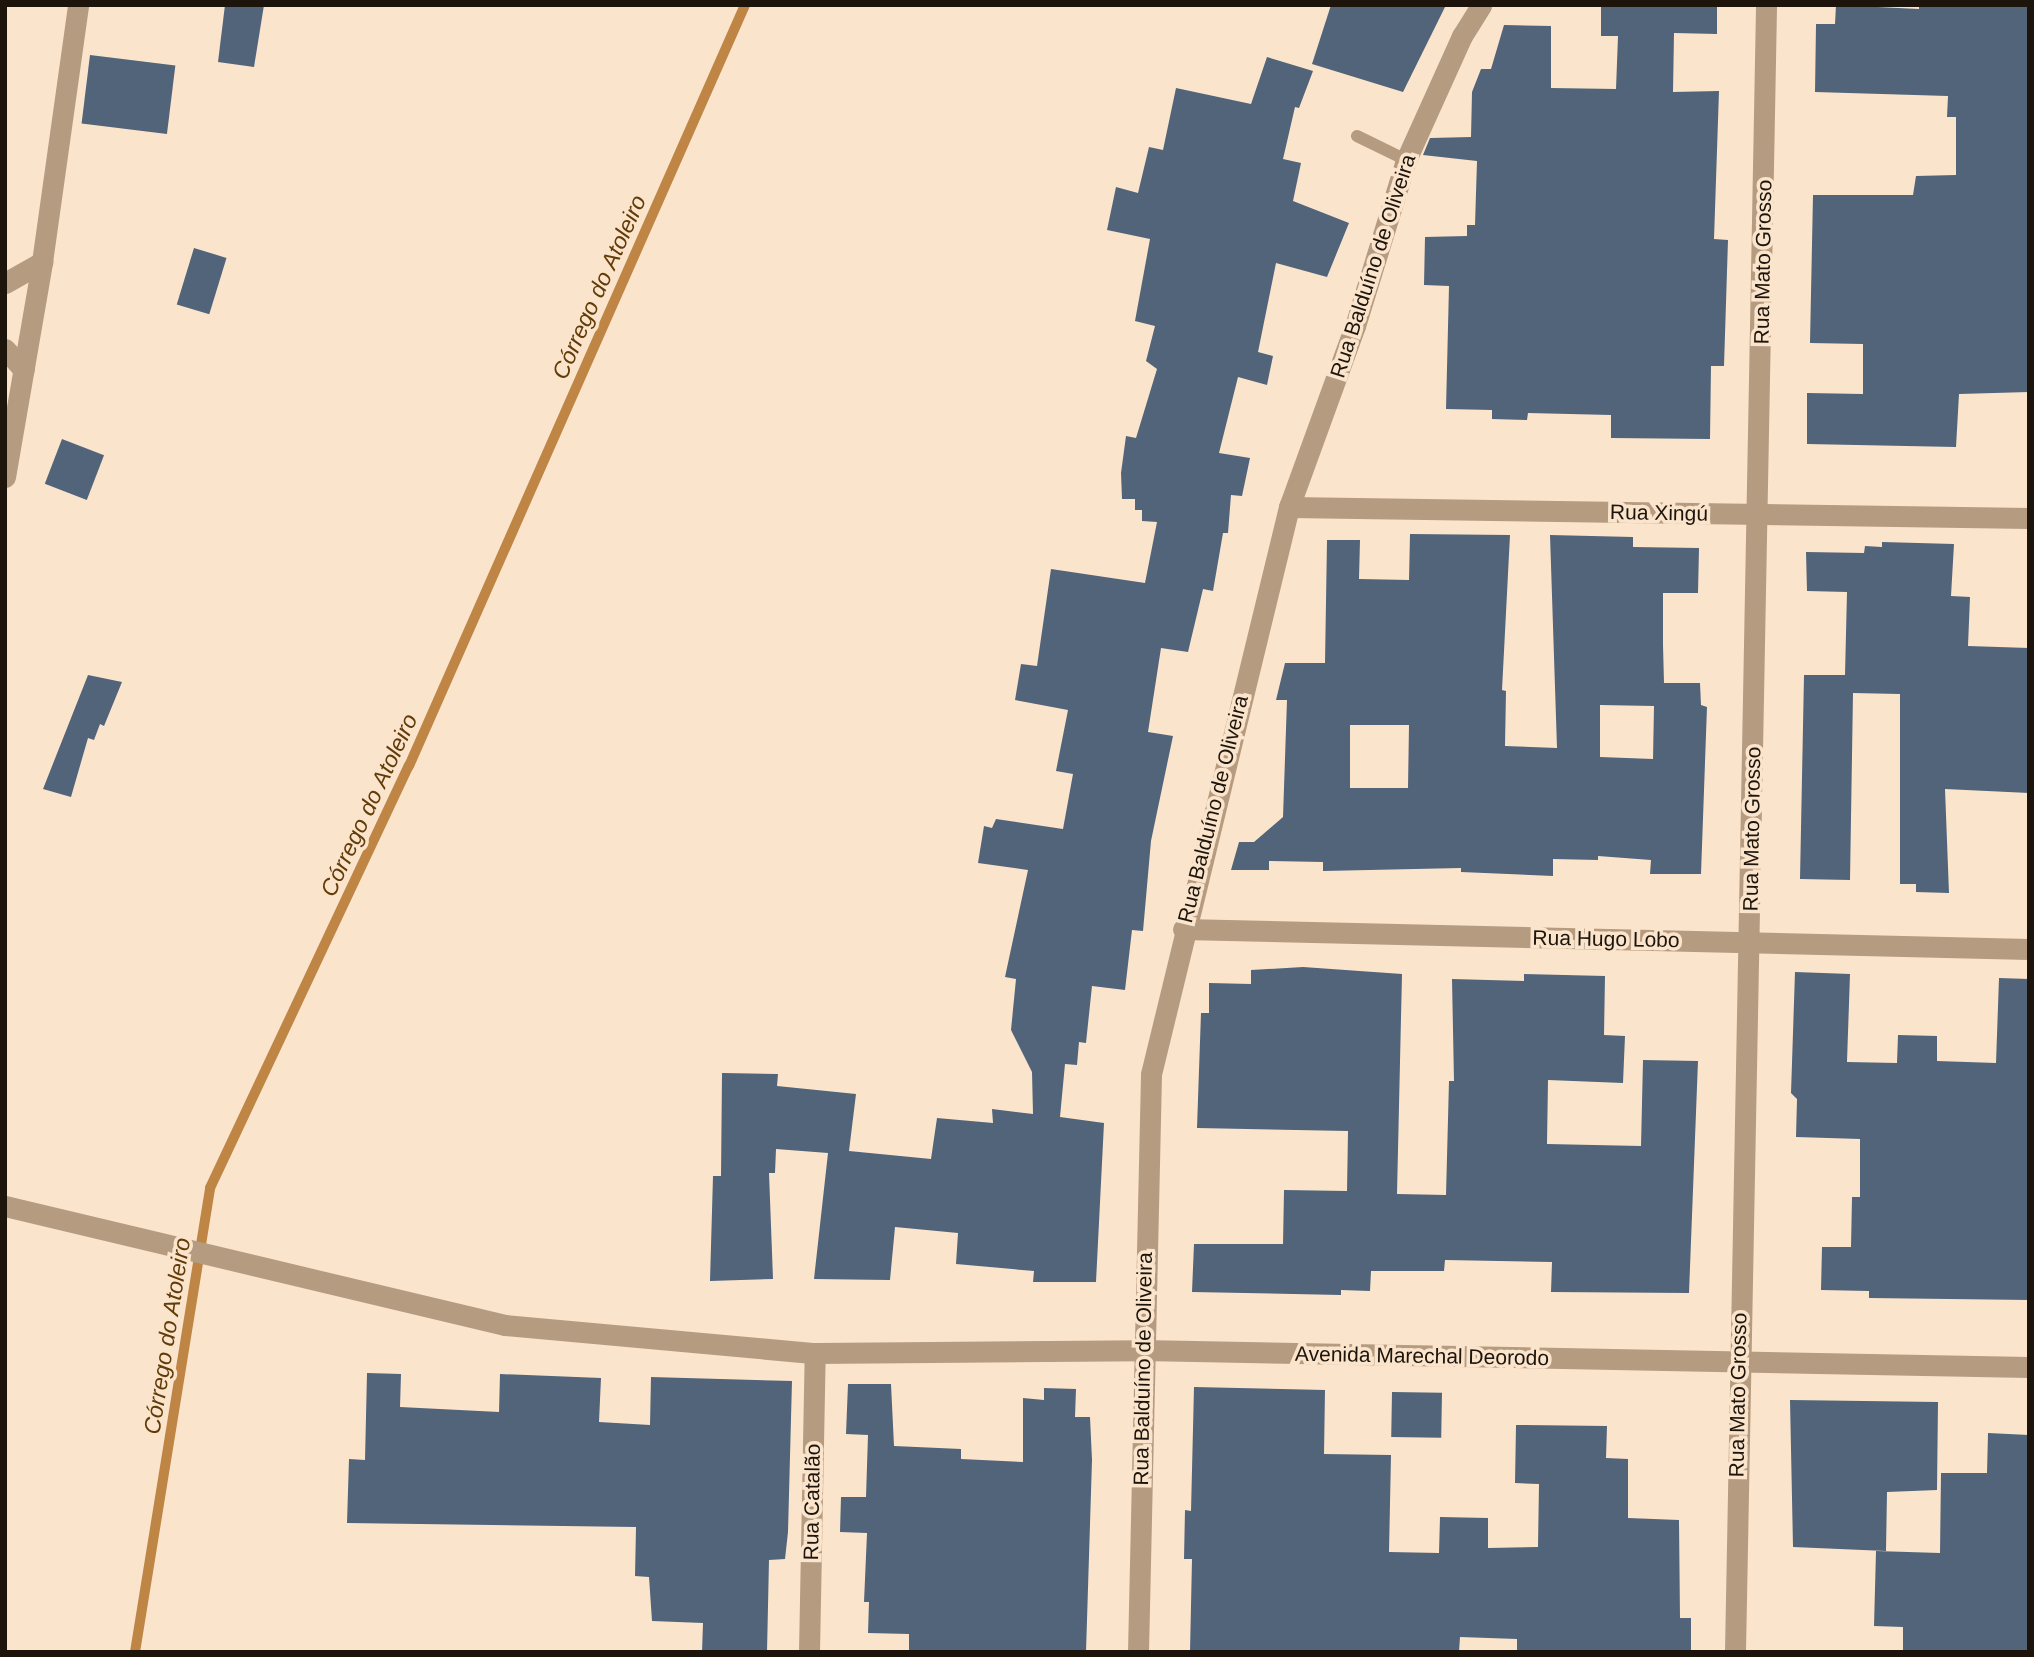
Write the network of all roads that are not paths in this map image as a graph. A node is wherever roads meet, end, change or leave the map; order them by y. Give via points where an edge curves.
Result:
1 (78, 5) edge
2 (1481, 5) edge
3 (1766, 5) edge
4 (1357, 136) dead end
5 (1406, 160) junction
6 (42, 262) junction
7 (5, 283) edge
8 (5, 349) edge
9 (24, 370) junction
10 (5, 477) edge
11 (1289, 508) junction
12 (1760, 514) junction
13 (2029, 518) edge
14 (1183, 929) junction
15 (1750, 942) junction
16 (2029, 948) edge
17 (5, 1206) edge
18 (1142, 1350) junction
19 (815, 1353) junction
20 (1738, 1362) junction
21 (2029, 1367) edge
22 (809, 1652) edge
23 (1138, 1652) edge
24 (1735, 1652) edge

1 - 6 street
2 - 5 street, Rua Balduíno de Oliveira via 1462,36
3 - 12 street, Rua Mato Grosso
4 - 5 lane
5 - 11 street, Rua Balduíno de Oliveira via 1355,326
6 - 7 street
6 - 9 street
8 - 9 street
9 - 10 street
11 - 12 street, Rua Xingú
11 - 14 street, Rua Balduíno de Oliveira
12 - 13 street, Rua Xingú
12 - 15 street, Rua Mato Grosso
14 - 15 street, Rua Hugo Lobo
14 - 18 street, Rua Balduíno de Oliveira via 1152,1074
15 - 16 street, Rua Hugo Lobo
15 - 20 street, Rua Mato Grosso
17 - 19 street, Avenida Marechal Deorodo via 505,1325
18 - 19 street, Avenida Marechal Deorodo
18 - 20 street, Avenida Marechal Deorodo
18 - 23 street, Rua Balduíno de Oliveira
19 - 22 street, Rua Catalão
20 - 21 street, Avenida Marechal Deorodo
20 - 24 street, Rua Mato Grosso

